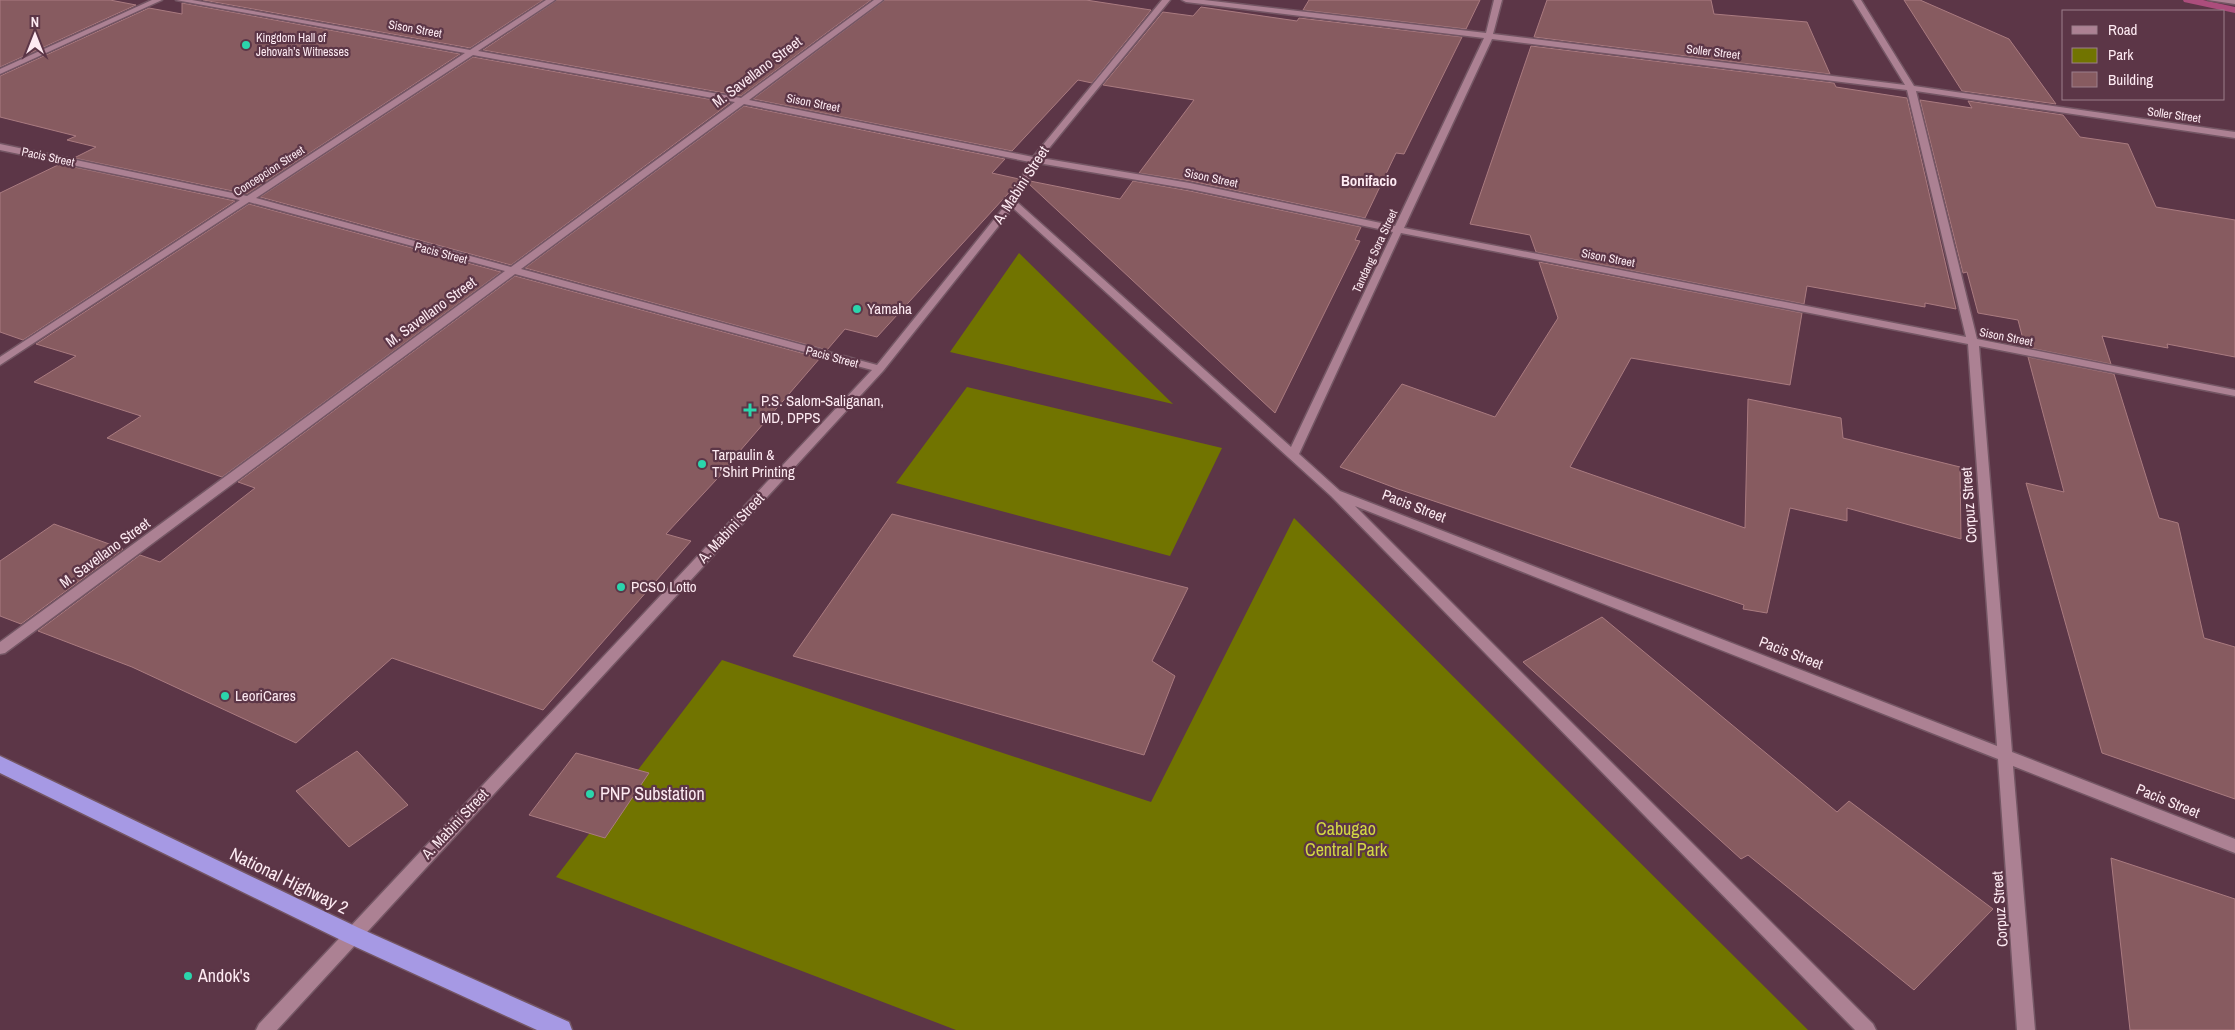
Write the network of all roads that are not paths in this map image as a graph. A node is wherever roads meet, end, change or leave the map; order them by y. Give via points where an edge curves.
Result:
1 (158, 0) edge
2 (180, 0) edge
3 (551, 0) edge
4 (879, 0) edge
5 (1166, 0) edge
6 (1186, 0) edge
7 (1498, 0) edge
8 (1857, 0) edge
9 (2212, 0) edge
10 (2235, 2) edge
11 (1489, 36) junction
12 (472, 52) junction
13 (0, 72) edge
14 (1911, 88) junction
15 (743, 101) junction
16 (2235, 135) edge
17 (0, 147) edge
18 (1035, 160) junction
19 (248, 199) junction
20 (1012, 203) junction
21 (1399, 230) junction
22 (511, 272) junction
23 (1973, 343) junction
24 (0, 362) edge
25 (879, 369) junction
26 (2235, 393) edge
27 (1293, 455) junction
28 (1335, 493) junction
29 (0, 649) edge
30 (2004, 753) junction
31 (0, 764) edge
32 (2235, 846) edge
33 (352, 935) junction
34 (265, 1030) edge
35 (562, 1030) edge
36 (1867, 1030) edge
37 (2026, 1030) edge

1 - 13 street
2 - 12 street, Sison Street
3 - 12 street, Concepcion Street
4 - 15 street, M. Savellano Street
5 - 18 street, A. Mabini Street
6 - 11 street, Soller Street
7 - 11 street, Tandang Sora Street
8 - 14 street, Corpuz Street
9 - 10 street
11 - 14 street, Soller Street
11 - 21 street, Tandang Sora Street
12 - 15 street, Sison Street
12 - 19 street, Concepcion Street
14 - 16 street, Soller Street
14 - 23 street, Corpuz Street
15 - 18 street, Sison Street
15 - 22 street, M. Savellano Street
17 - 19 street, Pacis Street
18 - 20 street, A. Mabini Street
18 - 21 street, Sison Street via 1190,186
19 - 22 street, Pacis Street
19 - 24 street, Concepcion Street
20 - 25 street, A. Mabini Street
20 - 27 street
21 - 23 street, Sison Street
21 - 27 street, Tandang Sora Street
22 - 25 street, Pacis Street
22 - 29 street, M. Savellano Street
23 - 26 street, Sison Street
23 - 30 street, Corpuz Street
25 - 33 street, A. Mabini Street
27 - 28 street
28 - 30 street, Pacis Street
28 - 36 street
30 - 32 street, Pacis Street
30 - 37 street, Corpuz Street
31 - 33 highway, National Highway 2
33 - 34 street, A. Mabini Street
33 - 35 highway, National Highway 2

